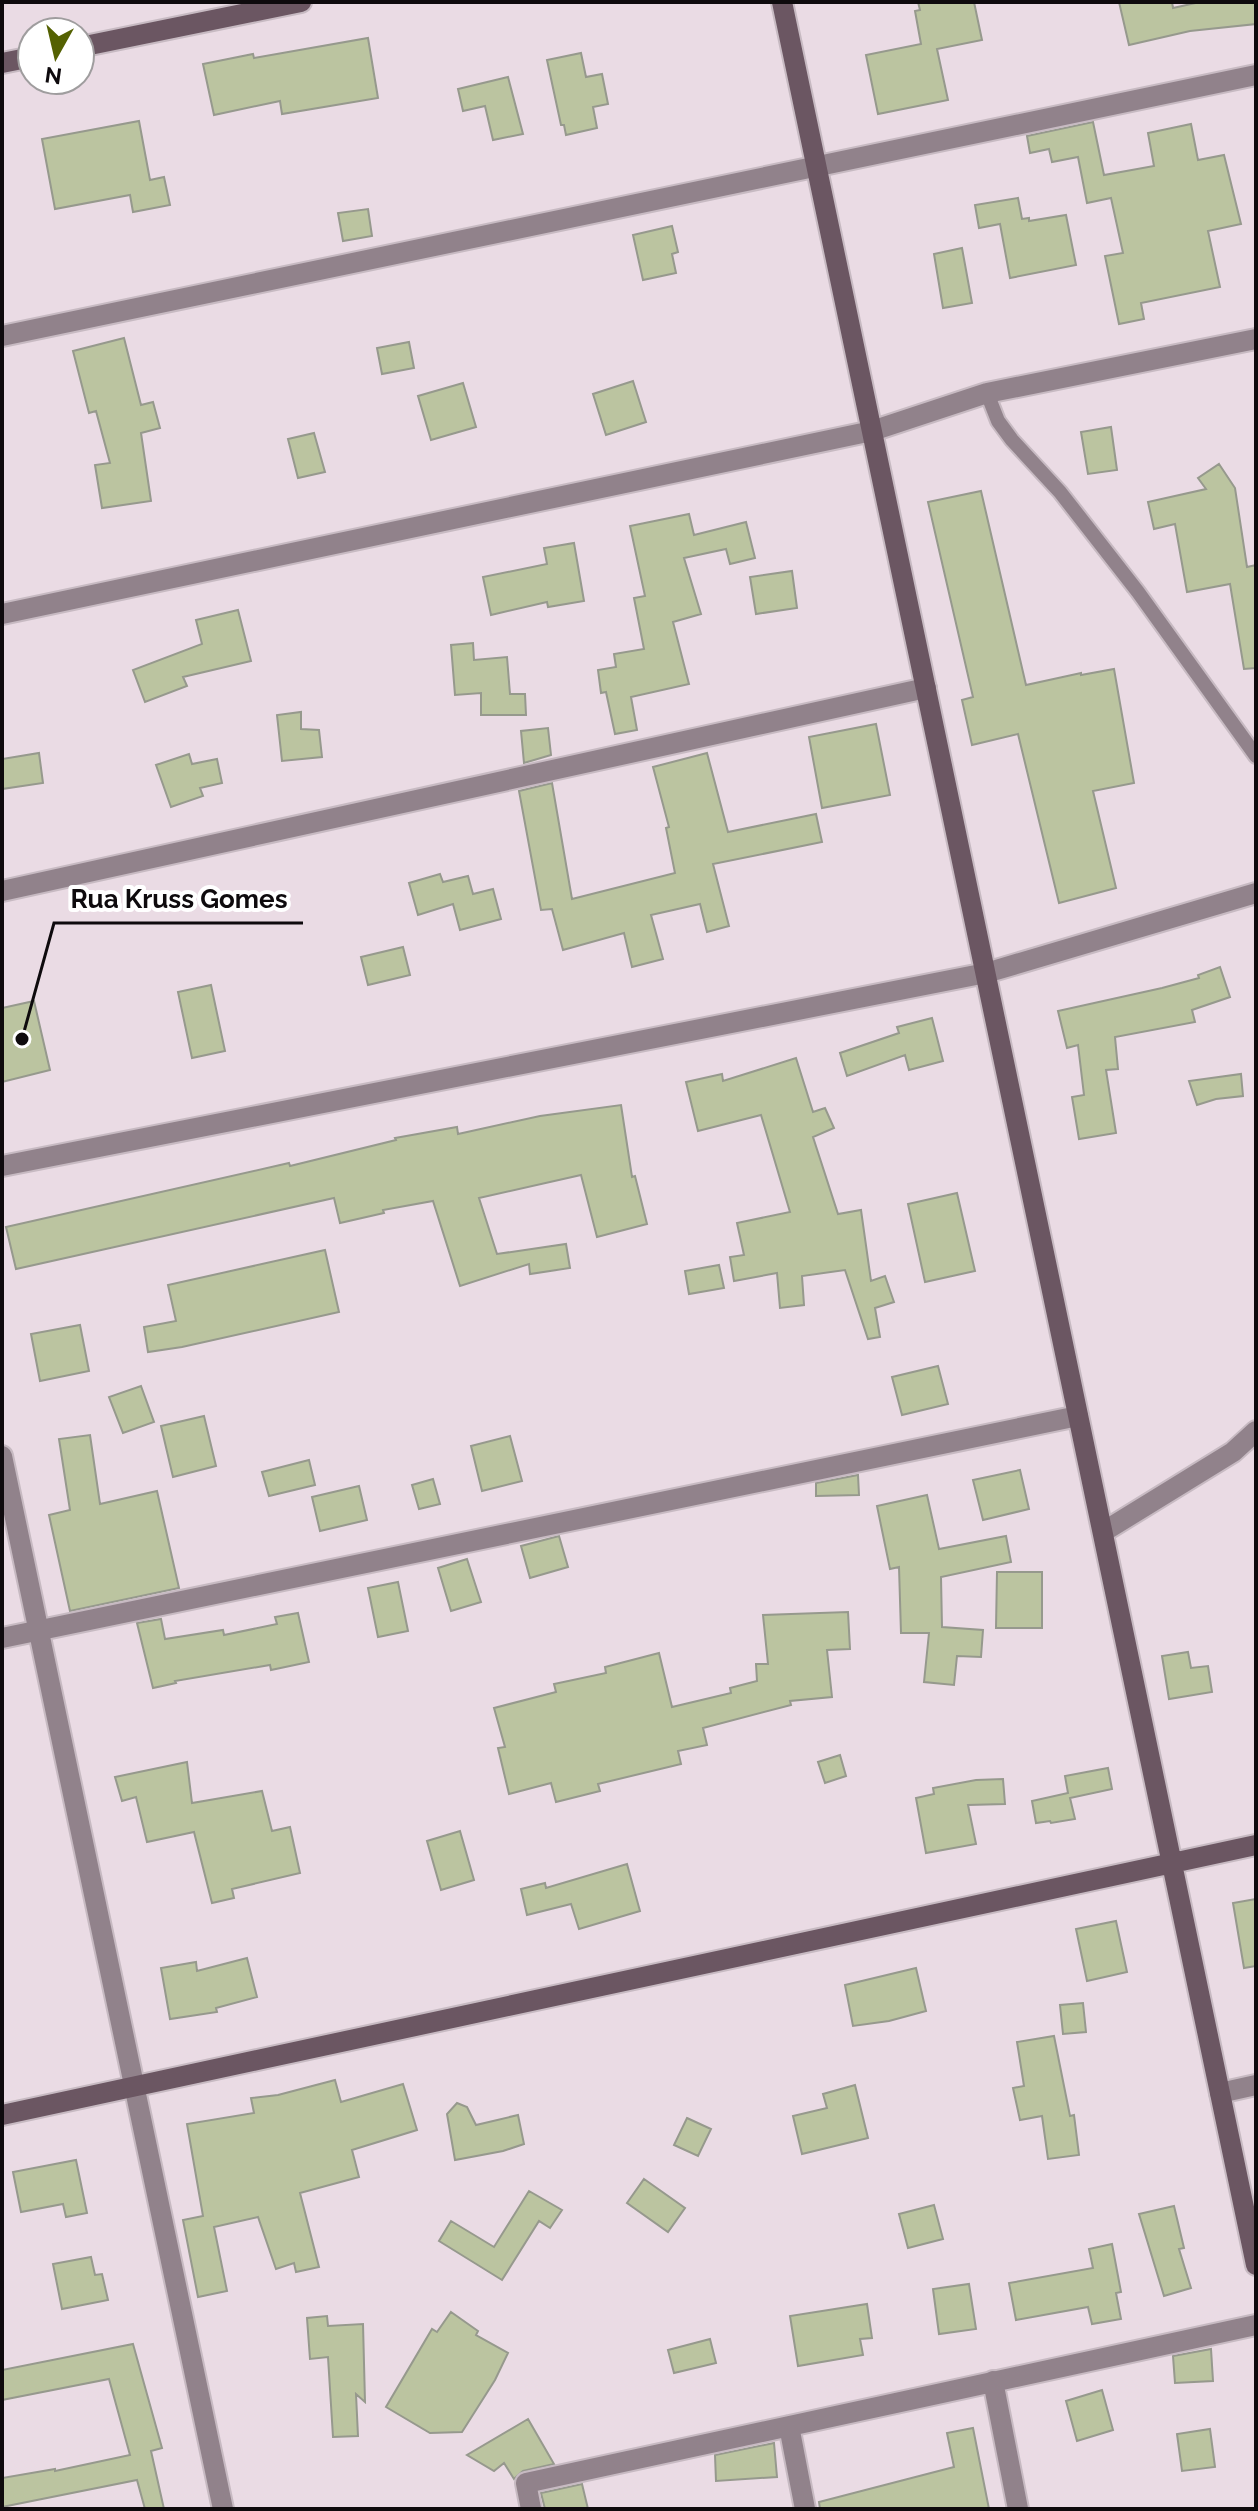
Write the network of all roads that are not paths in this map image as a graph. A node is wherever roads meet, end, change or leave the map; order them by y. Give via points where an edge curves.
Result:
1 (301, 2) edge
2 (782, 2) edge
3 (96, 44) edge
4 (1256, 75) edge
5 (817, 167) junction
6 (2, 336) edge
7 (1256, 339) edge
8 (987, 393) junction
9 (872, 431) junction
10 (2, 614) edge
11 (926, 688) junction
12 (1256, 756) edge
13 (2, 891) edge
14 (1256, 893) edge
15 (986, 973) junction
16 (2, 1166) edge
17 (1078, 1416) junction
18 (1256, 1431) edge
19 (2, 1456) edge
20 (1103, 1532) junction
21 (39, 1631) junction
22 (2, 1638) edge
23 (1256, 1845) edge
24 (1172, 1862) junction
25 (1256, 2085) edge
26 (134, 2087) junction
27 (1220, 2093) junction
28 (2, 2115) edge
29 (1256, 2265) edge
30 (1256, 2325) edge
31 (993, 2381) junction
32 (789, 2426) junction
33 (223, 2509) edge
34 (531, 2509) edge
35 (805, 2509) edge
36 (1018, 2509) edge

1 - 3 street
2 - 5 street
4 - 5 street
5 - 6 street
5 - 9 street
7 - 8 street
8 - 9 street
8 - 12 lane via 1012,440 1138,592
9 - 10 street
9 - 11 street
11 - 13 street
11 - 15 street
14 - 15 street
15 - 16 street
15 - 17 street
17 - 20 street
17 - 21 street
18 - 20 street via 1233,1452
19 - 21 street
20 - 24 street
21 - 22 street
21 - 26 street
23 - 24 street
24 - 26 street
24 - 27 street
25 - 27 street
26 - 28 street
26 - 33 street
27 - 29 street
30 - 31 street
31 - 32 street
31 - 36 street
32 - 34 street via 526,2483
32 - 35 street

